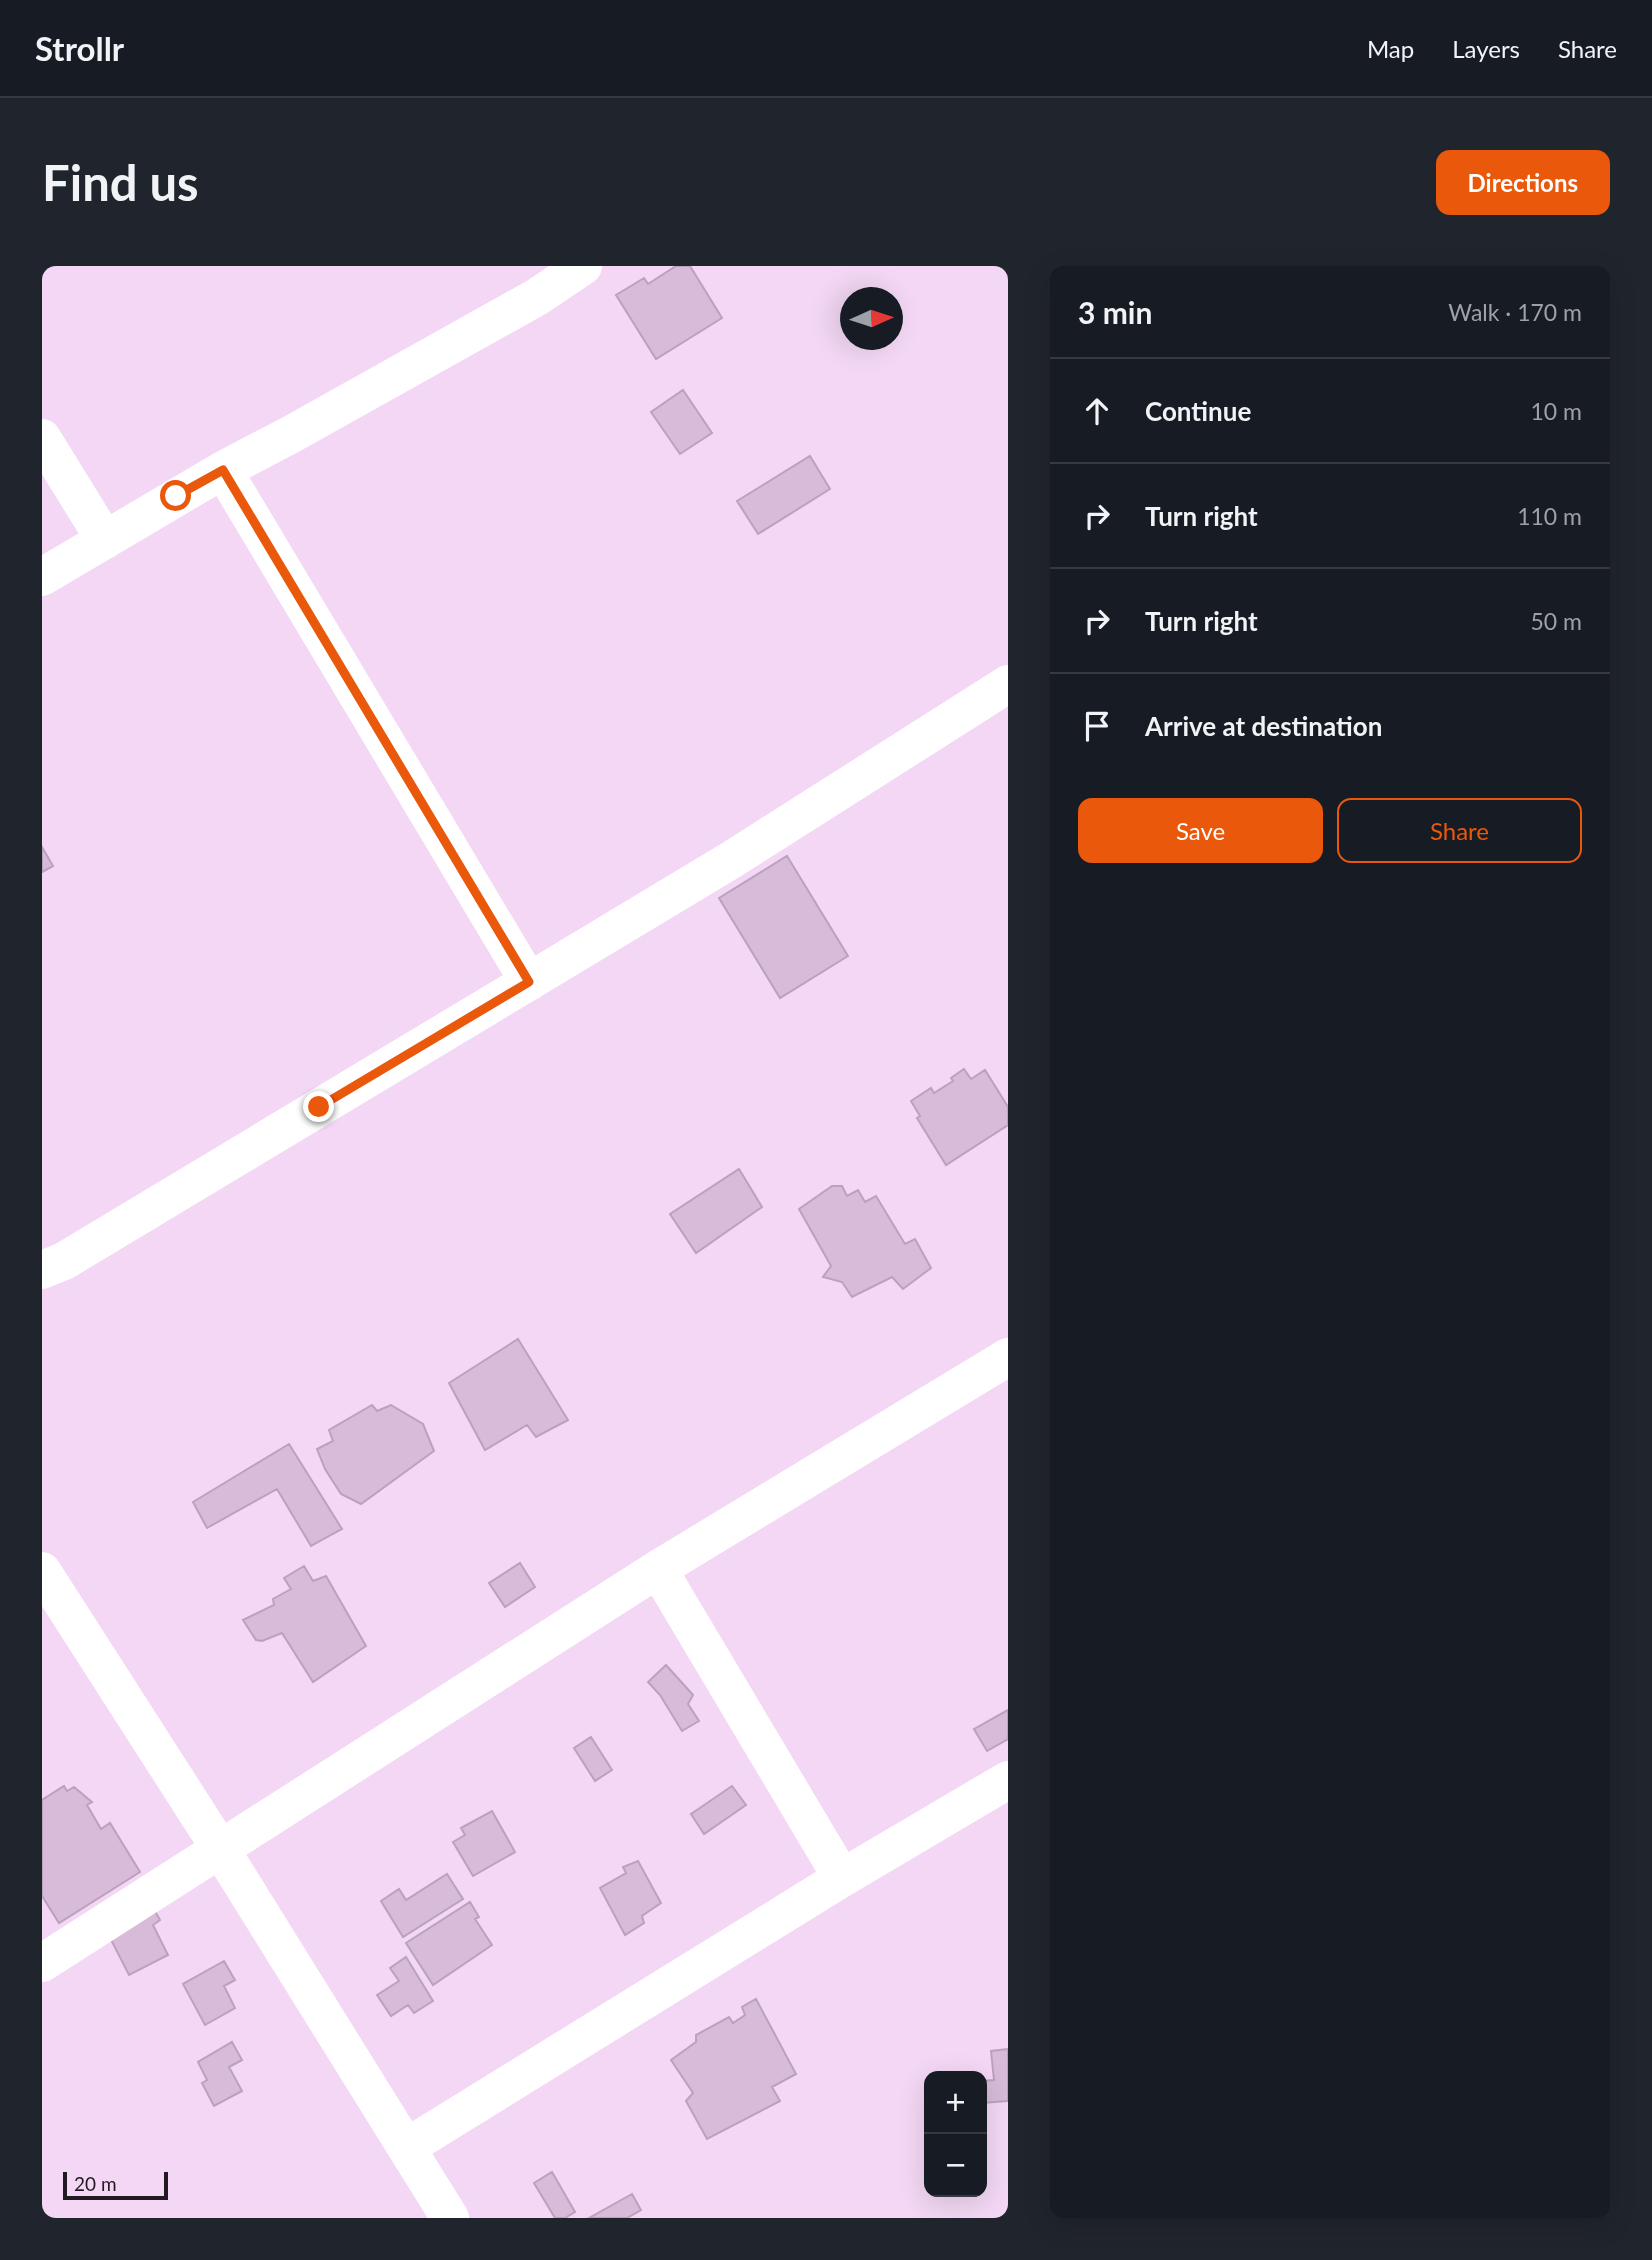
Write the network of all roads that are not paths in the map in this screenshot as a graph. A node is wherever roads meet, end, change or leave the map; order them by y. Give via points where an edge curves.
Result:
1 (583, 266) edge
2 (42, 438) edge
3 (223, 470) junction
4 (104, 540) junction
5 (42, 578) edge
6 (1008, 684) edge
7 (529, 982) junction
8 (42, 1270) edge
9 (1008, 1357) edge
10 (658, 1569) junction
11 (42, 1571) edge
12 (1008, 1780) edge
13 (221, 1850) junction
14 (842, 1878) junction
15 (42, 1963) edge
16 (407, 2147) junction
17 (450, 2218) edge

1 - 3 street via 525,304
2 - 4 street
3 - 4 street
3 - 7 street
4 - 5 street
6 - 7 street
7 - 8 street
9 - 10 street
10 - 13 street
10 - 14 street
11 - 13 street
12 - 14 street
13 - 15 street
13 - 16 street
14 - 16 street
16 - 17 street

